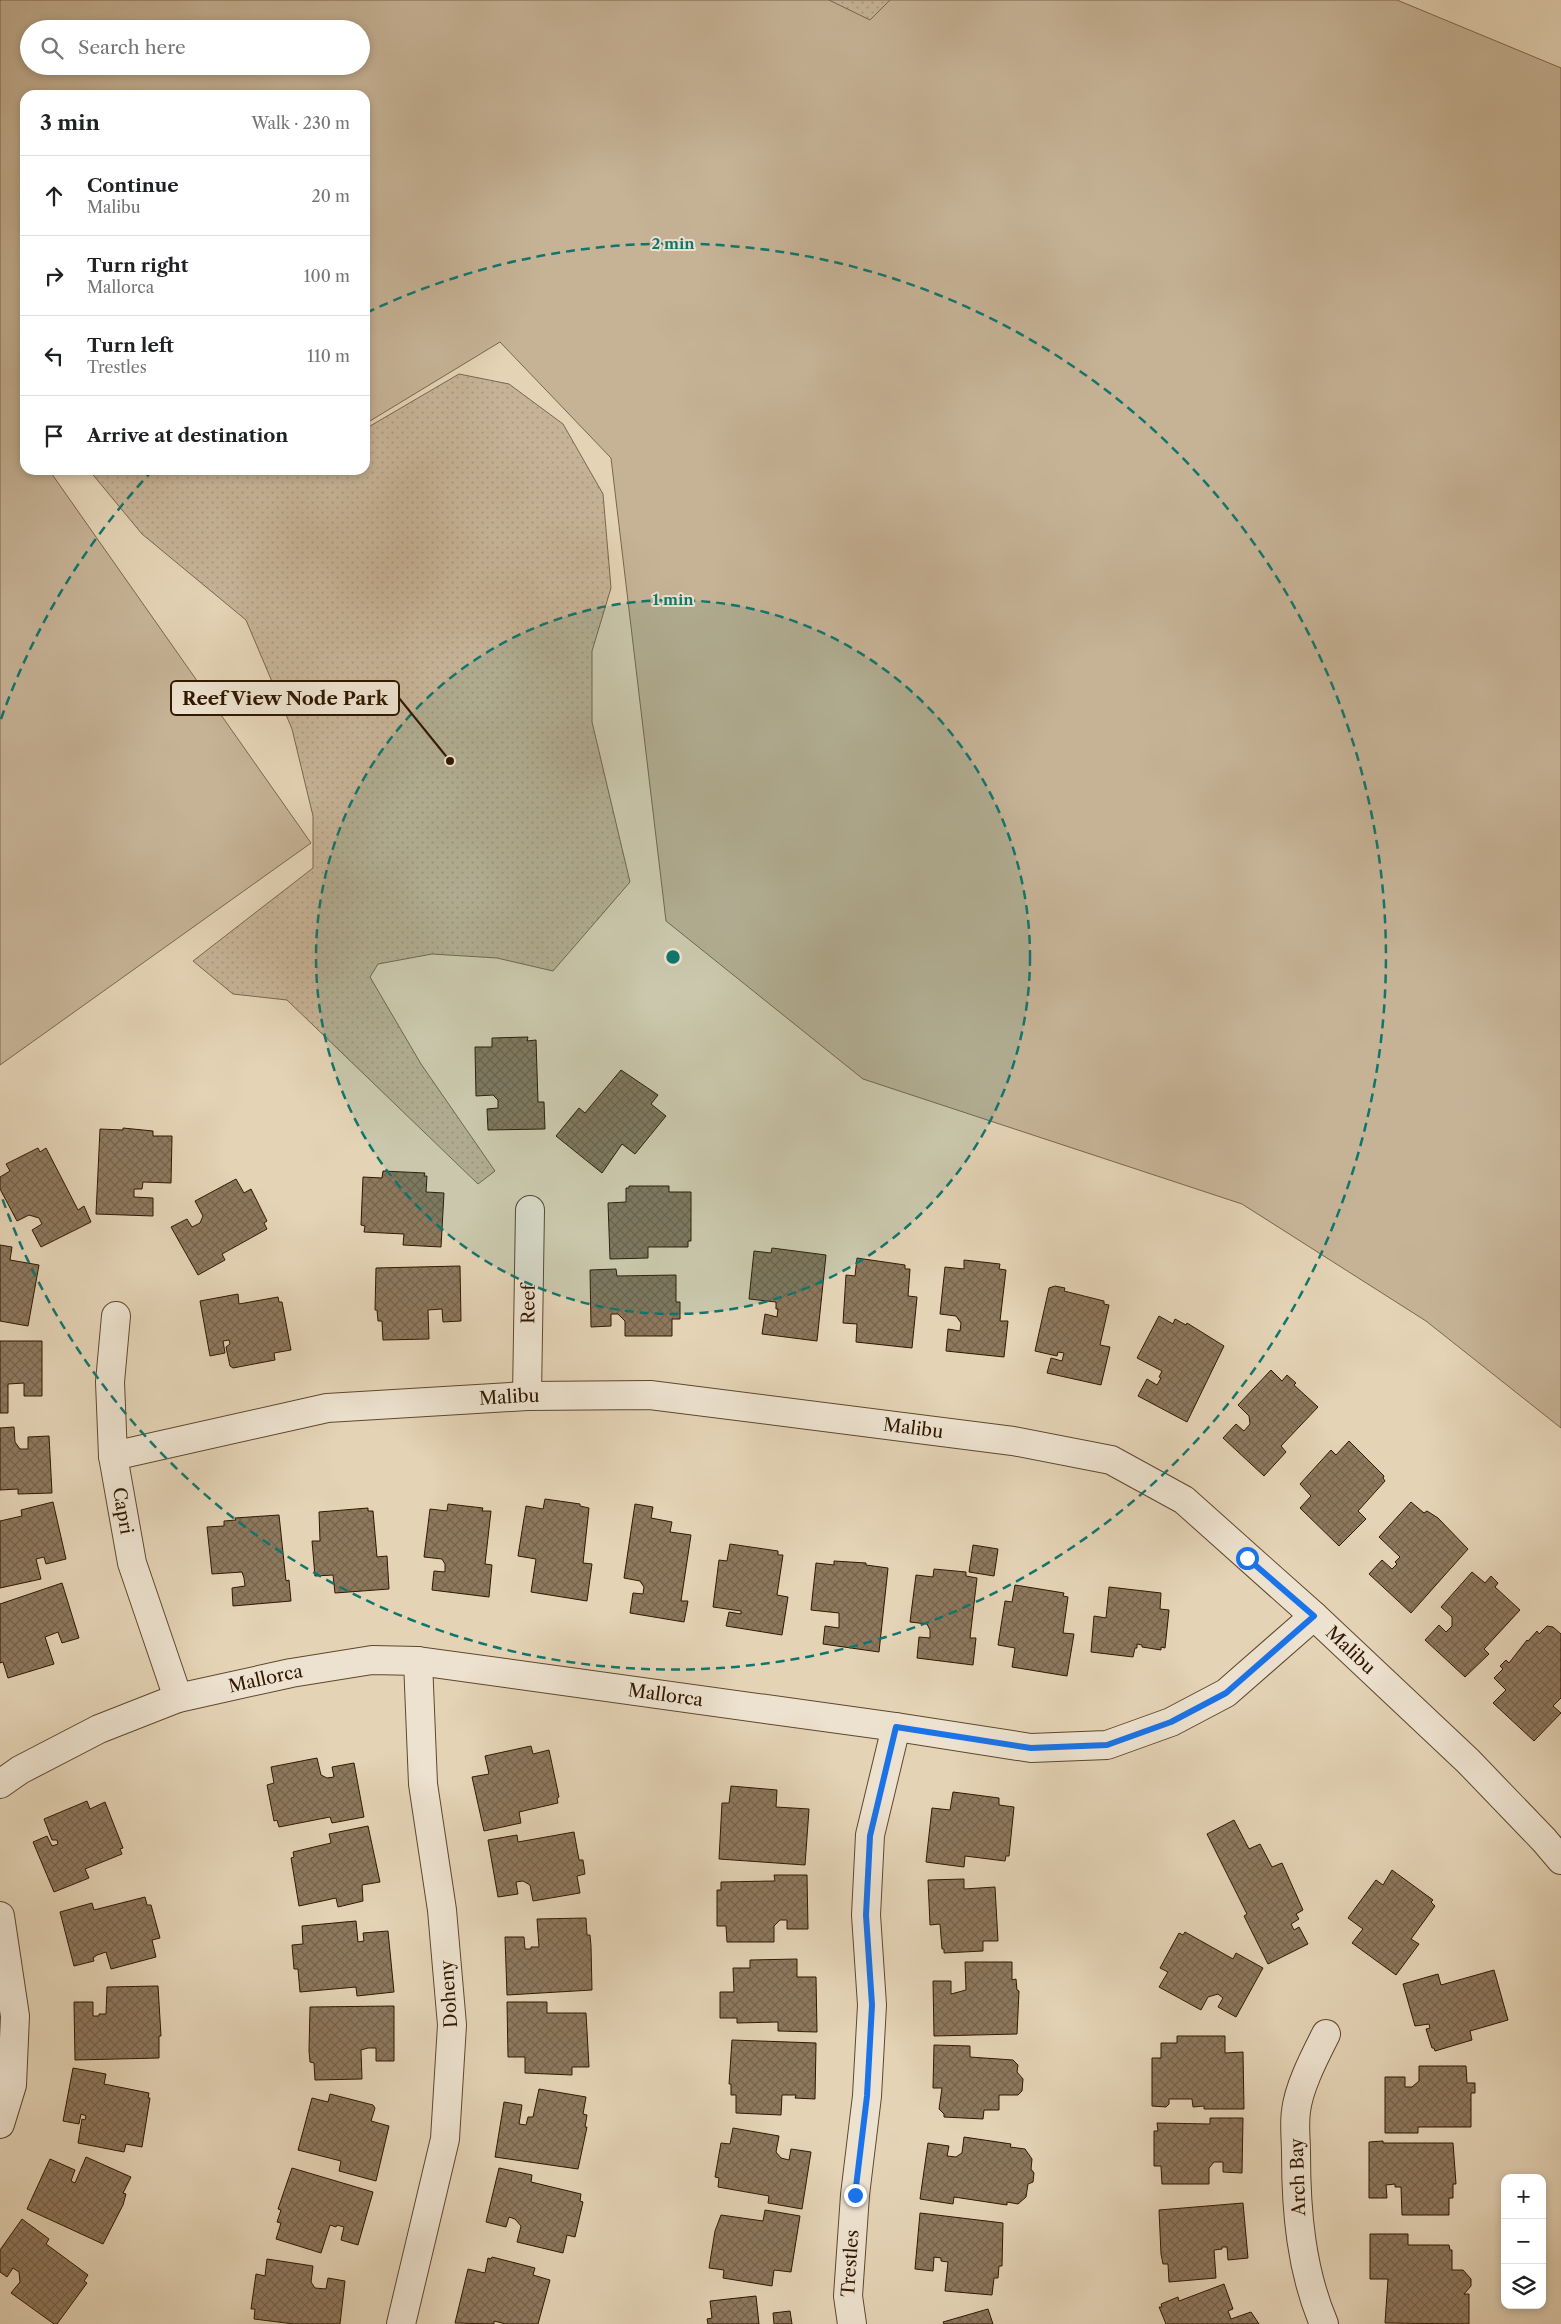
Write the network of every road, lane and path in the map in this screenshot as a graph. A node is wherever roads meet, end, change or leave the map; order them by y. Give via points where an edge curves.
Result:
1 (530, 1210) dead end
2 (116, 1316) dead end
3 (528, 1396) junction
4 (113, 1456) junction
5 (1314, 1616) junction
6 (418, 1661) junction
7 (178, 1698) junction
8 (896, 1727) junction
9 (0, 1784) edge
10 (1561, 1860) edge
11 (0, 1916) edge
12 (1326, 2034) dead end
13 (0, 2124) edge
14 (400, 2324) edge
15 (852, 2324) edge
16 (1324, 2324) edge

1 - 3 street, Reef
2 - 4 street, Capri via 110,1382
3 - 4 street, Malibu via 328,1408
3 - 5 street, Malibu via 650,1395 1013,1441 1111,1460 1184,1500
4 - 7 street, Capri via 132,1563
5 - 8 street, Mallorca via 1226,1693 1171,1722 1107,1745 1031,1748
5 - 10 street, Malibu via 1468,1761
6 - 7 street, Mallorca via 363,1662 291,1673
6 - 8 street, Mallorca
6 - 14 street, Doheny via 423,1784 442,1910 452,2025 445,2139
7 - 9 street, Mallorca via 99,1729 20,1770
8 - 15 street, Trestles via 870,1836 866,1915 872,2005 848,2296
11 - 13 street via 15,2016 12,2085
12 - 16 street, Arch Bay via 1309,2070 1296,2110 1296,2181 1302,2252

